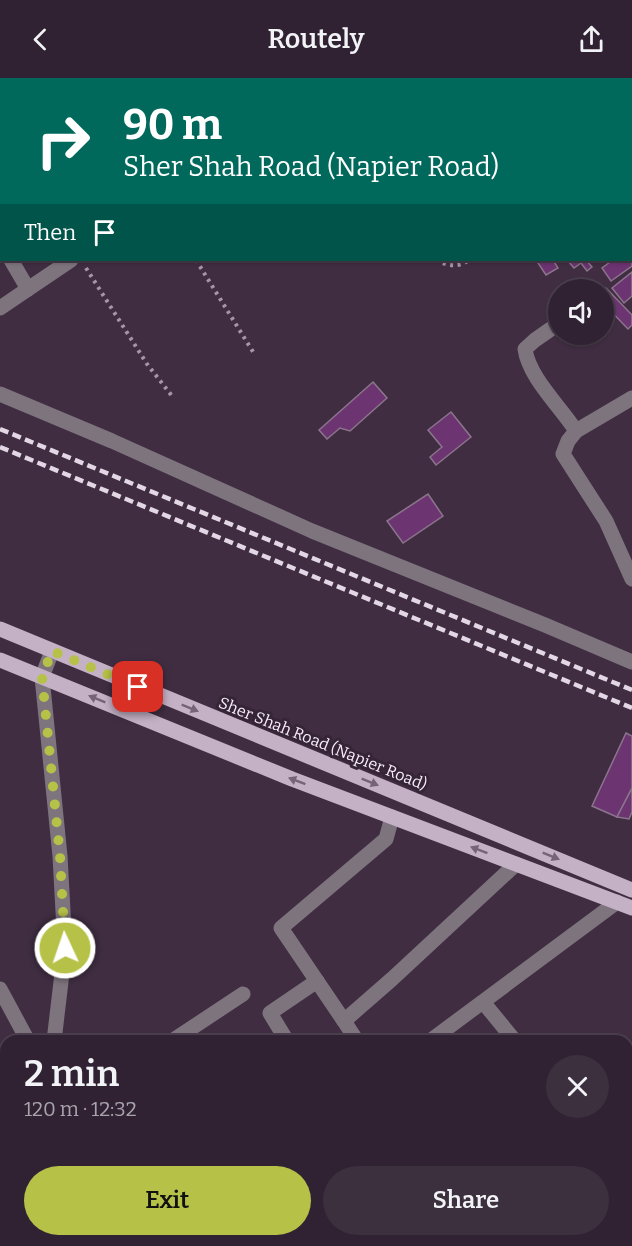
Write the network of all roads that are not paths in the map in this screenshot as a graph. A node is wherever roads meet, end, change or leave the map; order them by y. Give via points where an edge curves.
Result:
1 (12, 261) edge
2 (70, 261) edge
3 (28, 289) junction
4 (0, 308) edge
5 (548, 331) edge
6 (0, 394) edge
7 (632, 398) edge
8 (576, 431) junction
9 (632, 579) edge
10 (0, 629) edge
11 (52, 651) junction
12 (0, 660) edge
13 (632, 662) edge
14 (42, 677) junction
15 (392, 817) junction
16 (516, 864) junction
17 (632, 890) edge
18 (617, 902) junction
19 (632, 908) edge
20 (317, 981) junction
21 (0, 989) edge
22 (243, 994) dead end
23 (483, 1002) junction
24 (344, 1021) junction
25 (25, 1035) edge
26 (55, 1035) edge
27 (181, 1035) edge
28 (283, 1035) edge
29 (353, 1035) edge
30 (438, 1035) edge
31 (510, 1035) edge

1 - 3 street
2 - 3 street
3 - 4 street
5 - 8 street via 525,350 526,359
6 - 13 street via 312,531
7 - 8 street
8 - 9 street via 562,454 606,521
10 - 11 main road, Sher Shah Road (Napier Road)
11 - 14 street
11 -> 17 main road, Sher Shah Road (Napier Road)
12 - 14 main road
15 -> 14 main road
14 - 26 street via 65,948
16 -> 15 main road
15 - 20 street via 386,839 281,927
16 - 18 main road
16 - 24 street
18 - 19 main road
18 - 23 street
20 - 24 street
20 - 28 street via 270,1013
21 - 25 street
22 - 27 street
23 - 30 street
23 - 31 street
24 - 29 street

